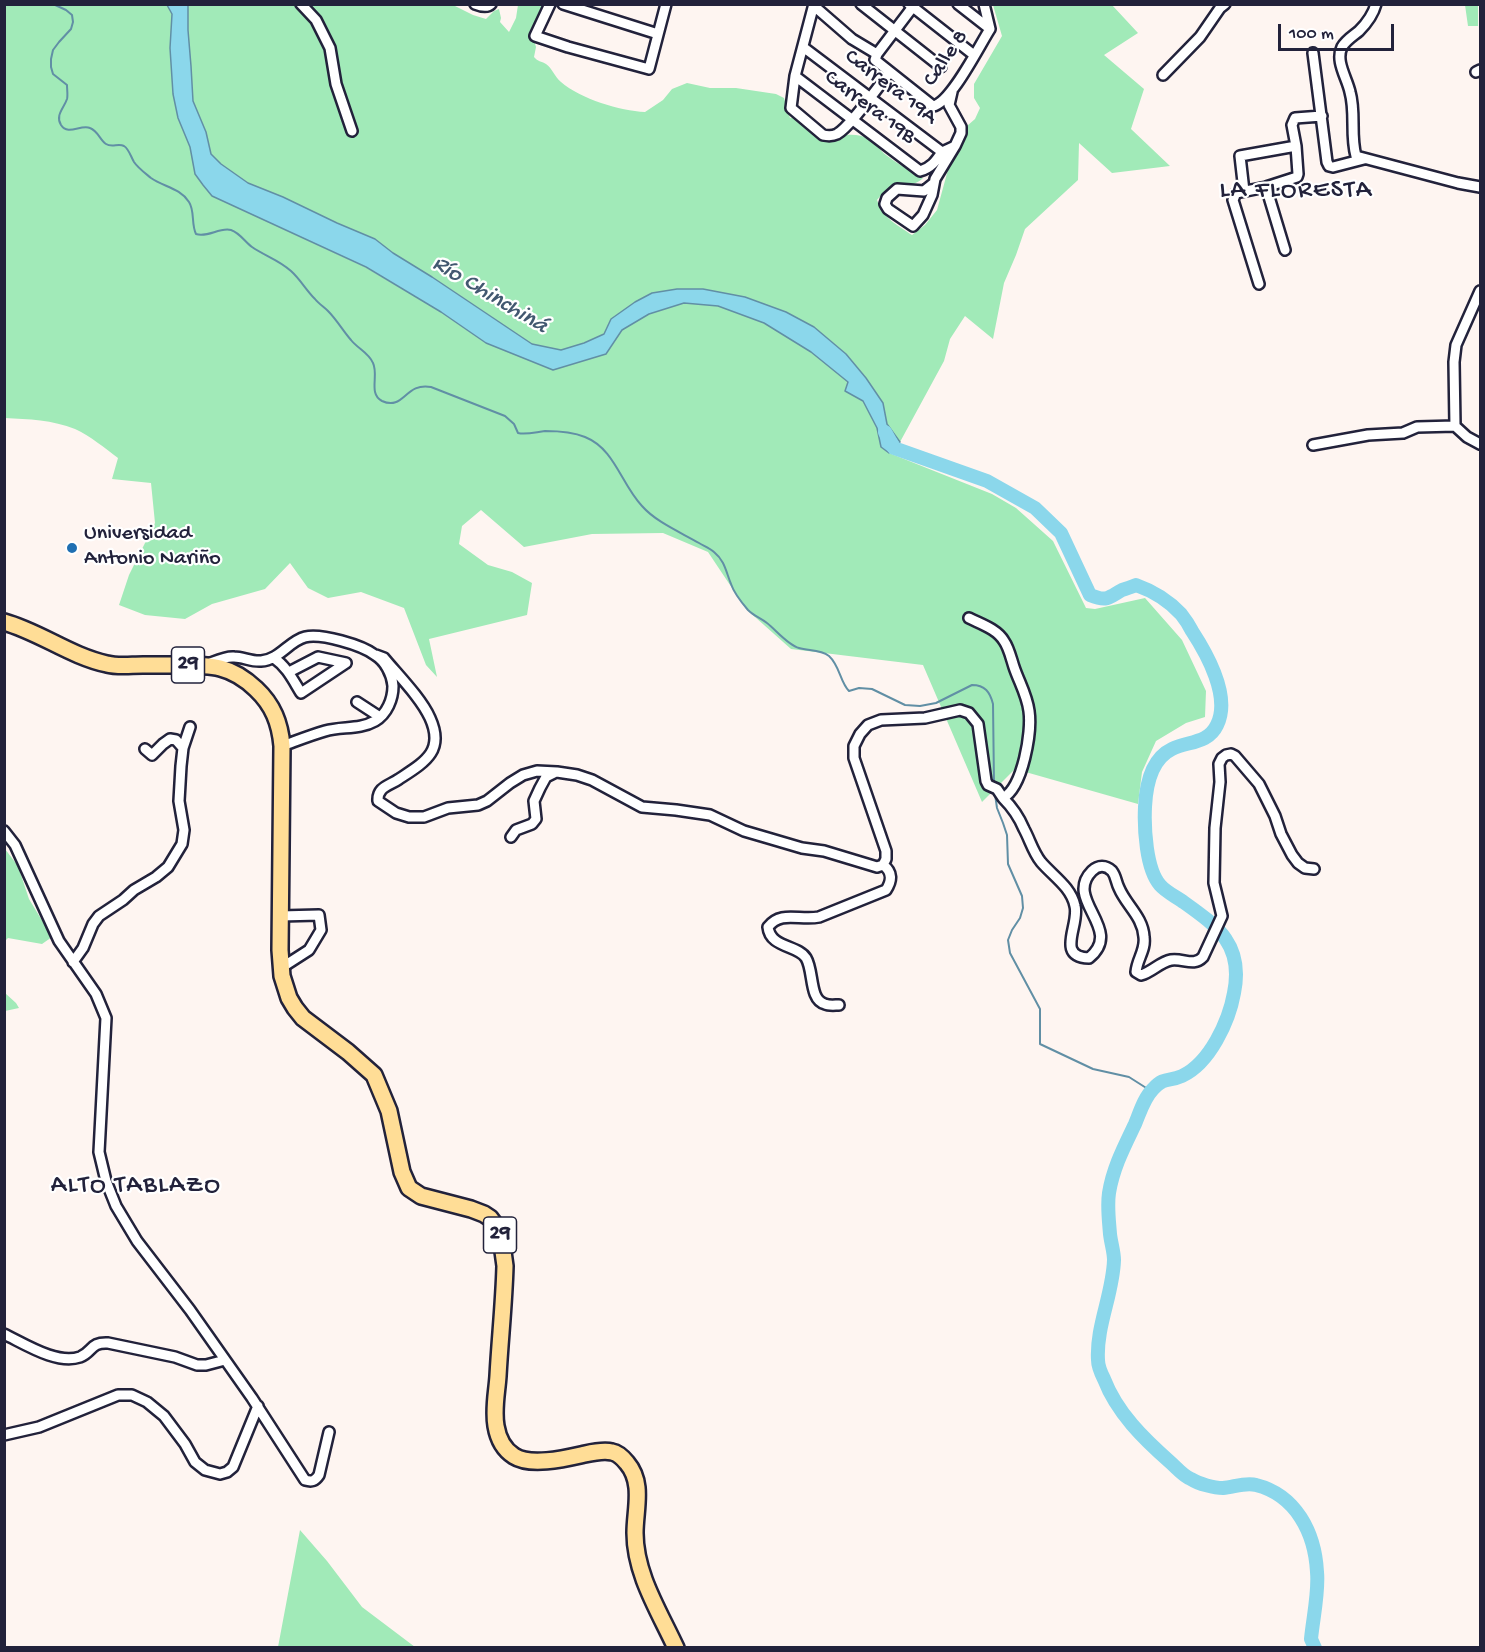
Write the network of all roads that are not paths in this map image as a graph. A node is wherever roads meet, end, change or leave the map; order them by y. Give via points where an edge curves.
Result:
1 (301, 4) edge
2 (475, 4) edge
3 (491, 4) edge
4 (550, 4) edge
5 (563, 4) edge
6 (666, 4) edge
7 (861, 4) edge
8 (958, 4) edge
9 (984, 4) edge
10 (1225, 4) edge
11 (1376, 4) edge
12 (814, 5) edge
13 (912, 5) edge
14 (990, 29) junction
15 (894, 31) junction
16 (658, 34) junction
17 (803, 47) junction
18 (1313, 53) dead end
19 (877, 54) junction
20 (974, 55) junction
21 (941, 67) dead end
22 (890, 72) junction
23 (1163, 75) dead end
24 (795, 76) junction
25 (952, 92) junction
26 (870, 97) junction
27 (1322, 116) junction
28 (851, 120) junction
29 (352, 131) dead end
30 (955, 146) junction
31 (1296, 146) junction
32 (942, 152) junction
33 (1364, 159) junction
34 (934, 183) junction
35 (1266, 187) junction
36 (1480, 187) edge
37 (1244, 191) junction
38 (1285, 250) dead end
39 (1259, 284) dead end
40 (1480, 291) edge
41 (1455, 426) junction
42 (1313, 444) dead end
43 (1480, 444) edge
44 (969, 618) dead end
45 (4, 622) edge
46 (376, 655) junction
47 (274, 658) junction
48 (204, 665) junction
49 (289, 672) junction
50 (357, 702) dead end
51 (380, 717) junction
52 (190, 727) dead end
53 (282, 746) junction
54 (183, 748) junction
55 (145, 749) dead end
56 (557, 772) junction
57 (1004, 798) junction
58 (4, 831) edge
59 (511, 837) dead end
60 (883, 865) junction
61 (1314, 869) dead end
62 (280, 916) junction
63 (73, 962) junction
64 (281, 968) junction
65 (839, 1005) dead end
66 (4, 1334) edge
67 (225, 1360) junction
68 (258, 1406) junction
69 (329, 1432) dead end
70 (4, 1435) edge
71 (676, 1647) edge

1 - 29 street via 316,20 330,48 336,84
2 - 3 street
4 - 16 street via 535,36 568,47 649,69
5 - 16 street
6 - 16 street
7 - 15 street
8 - 14 street
9 - 14 street
10 - 23 street
11 - 33 street via 1372,16 1340,52 1351,94 1353,145 1356,156
12 - 17 street
12 - 19 street via 852,39
13 - 15 street
13 - 20 street
14 - 20 street, Calle 8
15 - 19 street
15 - 21 street
17 - 24 street
17 - 26 street, Carrera 19A
18 - 27 street
19 - 22 street via 875,60
20 - 25 street, Calle 8
22 - 25 street, Calle 8 via 933,106
22 - 26 street
24 - 28 street, Carrera 19B
24 - 28 street via 791,108 824,135 838,133
25 - 30 street via 949,105 961,127
26 - 28 street
26 - 32 street, Carrera 19A
27 - 31 street via 1295,118 1292,125
27 - 33 street via 1329,166
28 - 32 street, Carrera 19B via 920,171 934,163
30 - 32 street, Carrera 19A
30 - 34 street
31 - 35 street via 1297,177
31 - 37 street via 1240,156
33 - 36 street
34 - 34 street via 924,190 897,189 885,204 913,226 923,215
35 - 37 street
35 - 38 street
37 - 39 street via 1236,193 1233,200
40 - 41 street via 1456,345
41 - 42 street
41 - 43 street
44 - 57 street via 999,634 1005,642 1029,712 1024,759 1013,788
45 - 48 main road, 29 via 108,664
46 - 47 street via 336,639 311,636
46 - 51 street via 389,671 393,686 391,701
46 - 56 street via 384,658 422,704 436,736 428,757 381,789 378,801 384,806 409,818 424,817 448,808 478,805 523,775
47 - 48 street via 260,662 232,656
47 - 49 street
48 - 53 main road, 29 via 242,676 261,693 274,711
49 - 49 street via 318,657 346,663 301,693
50 - 51 street
51 - 53 street via 363,726 327,730
52 - 54 street
53 - 62 main road, 29
54 - 55 street via 170,739 152,755
54 - 63 street via 179,801 182,844 162,872 99,916
56 - 59 street via 546,777 534,801 536,819
56 - 60 street via 592,780 642,807 710,815 744,831 802,848 877,867
57 - 60 street via 988,784 978,724 969,713 951,711 868,725 854,746 854,758 886,851
57 - 61 street via 1041,862 1072,895 1076,923 1070,943 1082,958 1096,952 1101,933 1083,895 1086,879 1098,867 1105,866 1111,871 1144,935 1136,972 1141,975 1169,960 1199,962 1222,916 1214,883 1215,828 1219,764 1226,755 1235,756 1259,784 1298,863
58 - 63 street via 15,845
60 - 65 street via 891,876 886,890 819,917 779,918 768,927 773,938 804,955 818,1000
62 - 64 main road, 29
62 - 64 street via 319,915 321,930 309,950
63 - 67 street via 96,994 106,1018 99,1152 106,1181 137,1241
64 - 71 main road, 29 via 289,999 303,1018 374,1076 389,1111 409,1188 421,1196 478,1211 499,1230 505,1266 495,1407 500,1442 512,1455 527,1461 604,1451 619,1455 628,1464 637,1485 635,1533 639,1564
66 - 67 street via 45,1355 66,1358 86,1354 99,1342 197,1365
67 - 68 street
68 - 69 street via 304,1480 310,1482 319,1475
68 - 70 street via 233,1467 220,1474 195,1462 164,1416 132,1395 118,1395 39,1427

